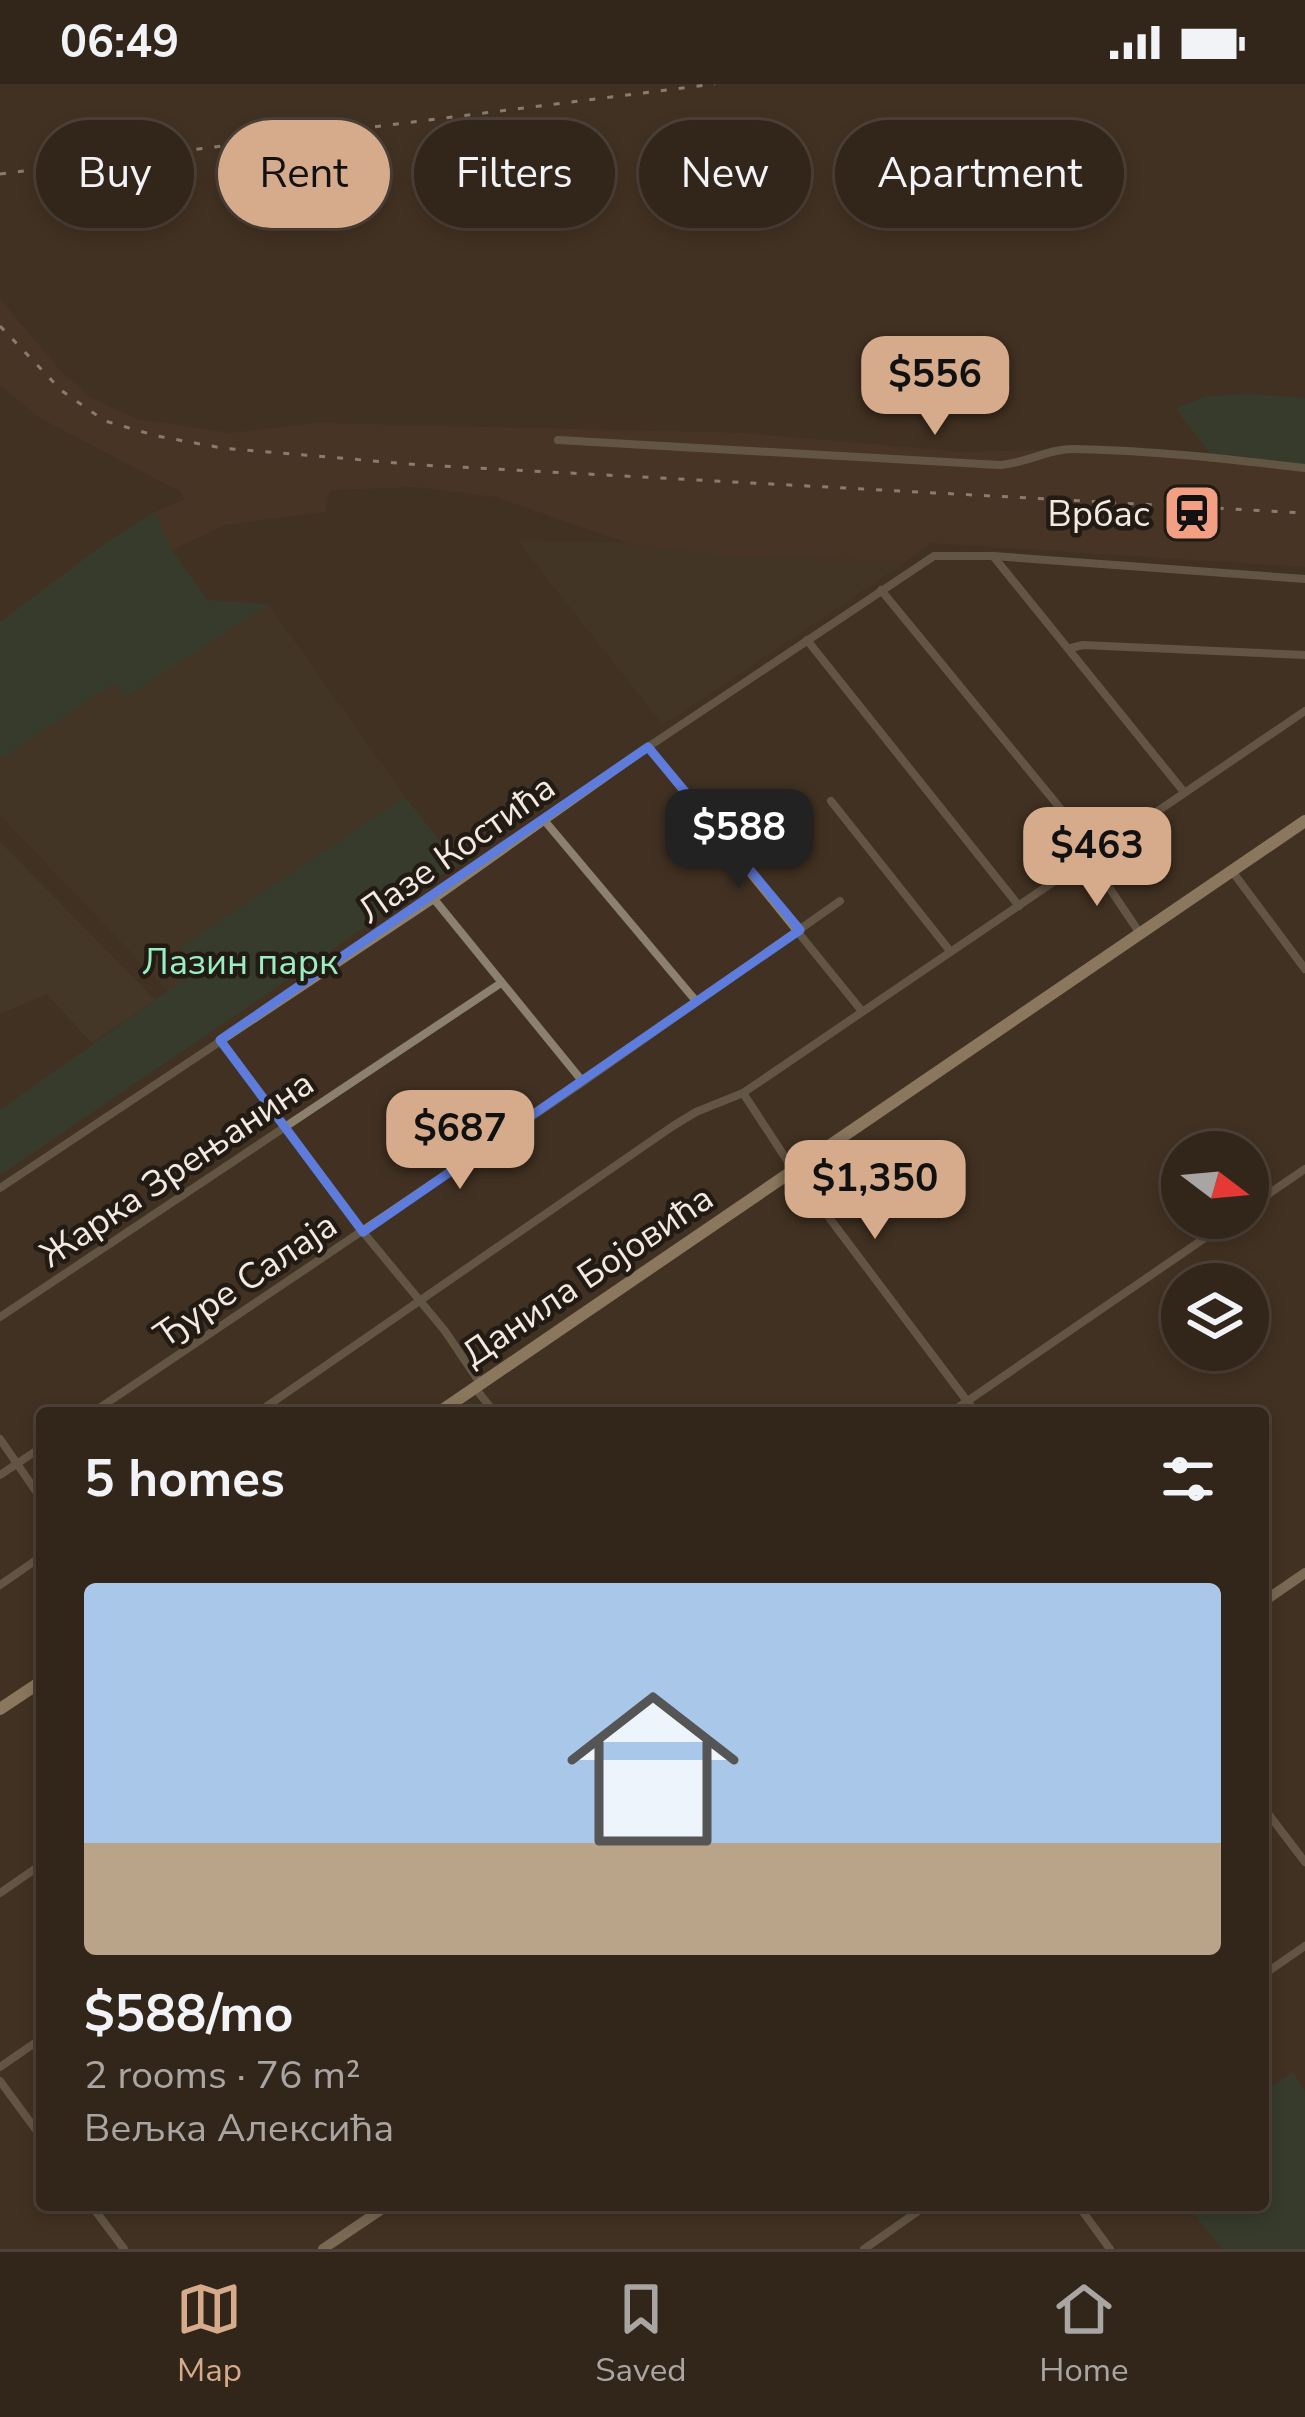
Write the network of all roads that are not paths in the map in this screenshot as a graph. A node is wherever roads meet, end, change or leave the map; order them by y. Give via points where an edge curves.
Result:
1 (557, 440) dead end
2 (1305, 468) edge
3 (993, 556) junction
4 (1305, 579) edge
5 (881, 590) junction
6 (807, 640) junction
7 (1071, 649) junction
8 (1305, 655) edge
9 (1305, 711) edge
10 (648, 747) junction
11 (1184, 792) junction
12 (831, 801) dead end
13 (544, 820) junction
14 (1305, 821) edge
15 (1093, 856) junction
16 (1232, 872) junction
17 (434, 898) junction
18 (840, 901) dead end
19 (1019, 906) junction
20 (800, 929) junction
21 (1141, 935) junction
22 (950, 951) junction
23 (1305, 970) edge
24 (501, 983) junction
25 (696, 1001) junction
26 (862, 1010) junction
27 (220, 1040) junction
28 (584, 1082) junction
29 (743, 1093) junction
30 (284, 1128) junction
31 (1305, 1169) edge
32 (794, 1171) junction
33 (0, 1188) edge
34 (1269, 1194) edge
35 (363, 1232) junction
36 (1204, 1239) edge
37 (422, 1300) junction
38 (0, 1317) edge
39 (478, 1386) junction
40 (967, 1402) junction
41 (101, 1407) edge
42 (266, 1407) edge
43 (447, 1407) edge
44 (491, 1407) edge
45 (959, 1407) edge
46 (971, 1407) edge
47 (0, 1439) edge
48 (36, 1451) edge
49 (17, 1463) junction
50 (0, 1475) edge
51 (36, 1491) edge
52 (36, 1560) edge
53 (1305, 1573) edge
54 (0, 1585) edge
55 (1269, 1598) edge
56 (36, 1685) edge
57 (0, 1709) edge
58 (1269, 1815) edge
59 (1305, 1862) edge
60 (36, 1868) edge
61 (0, 1893) edge
62 (1305, 1946) edge
63 (1269, 1971) edge
64 (36, 2042) edge
65 (0, 2067) edge
66 (0, 2081) edge
67 (36, 2130) edge
68 (96, 2211) edge
69 (379, 2211) edge
70 (918, 2211) edge
71 (1082, 2211) edge
72 (124, 2249) edge
73 (322, 2249) edge
74 (864, 2249) edge
75 (1110, 2249) edge

1 - 2 street via 999,465 1071,449
3 - 4 street
3 - 5 street, Лазе Костића via 944,554
3 - 7 street
5 - 6 street, Лазе Костића
5 - 15 street
6 - 10 street, Лазе Костића
6 - 19 street
7 - 8 street
7 - 11 street
9 - 11 street
10 - 13 street, Лазе Костића
10 - 20 street
11 - 15 street
12 - 22 street
13 - 17 street, Лазе Костића
13 - 25 street
14 - 16 main road, Данила Бојовића
15 - 19 street
15 - 21 street
16 - 21 main road, Данила Бојовића
16 - 23 street
17 - 24 street
17 - 27 street, Лазе Костића
18 - 20 street, Ђуре Салаја
19 - 22 street
20 - 25 street, Ђуре Салаја
20 - 26 street
21 - 32 main road, Данила Бојовића
22 - 26 street
24 - 28 street
24 - 30 street, Жарка Зрењанина
25 - 28 street, Ђуре Салаја
26 - 29 street
27 - 30 street
27 - 33 street, Лазе Костића
28 - 35 street, Ђуре Салаја
29 - 32 street
29 - 37 street via 673,1126
30 - 35 street
30 - 38 street, Жарка Зрењанина
31 - 34 street
32 - 39 main road, Данила Бојовића
32 - 40 street
35 - 37 street
35 - 41 street, Ђуре Салаја
36 - 40 street
37 - 39 street
37 - 42 street
39 - 43 main road, Данила Бојовића
39 - 44 street
40 - 45 street
40 - 46 street
47 - 49 street
48 - 49 street
49 - 50 street
49 - 51 street
52 - 54 street
53 - 55 street
56 - 57 main road
58 - 59 street
60 - 61 street
62 - 63 street
64 - 65 street
66 - 67 street
68 - 72 street
69 - 73 street
70 - 74 street
71 - 75 street

